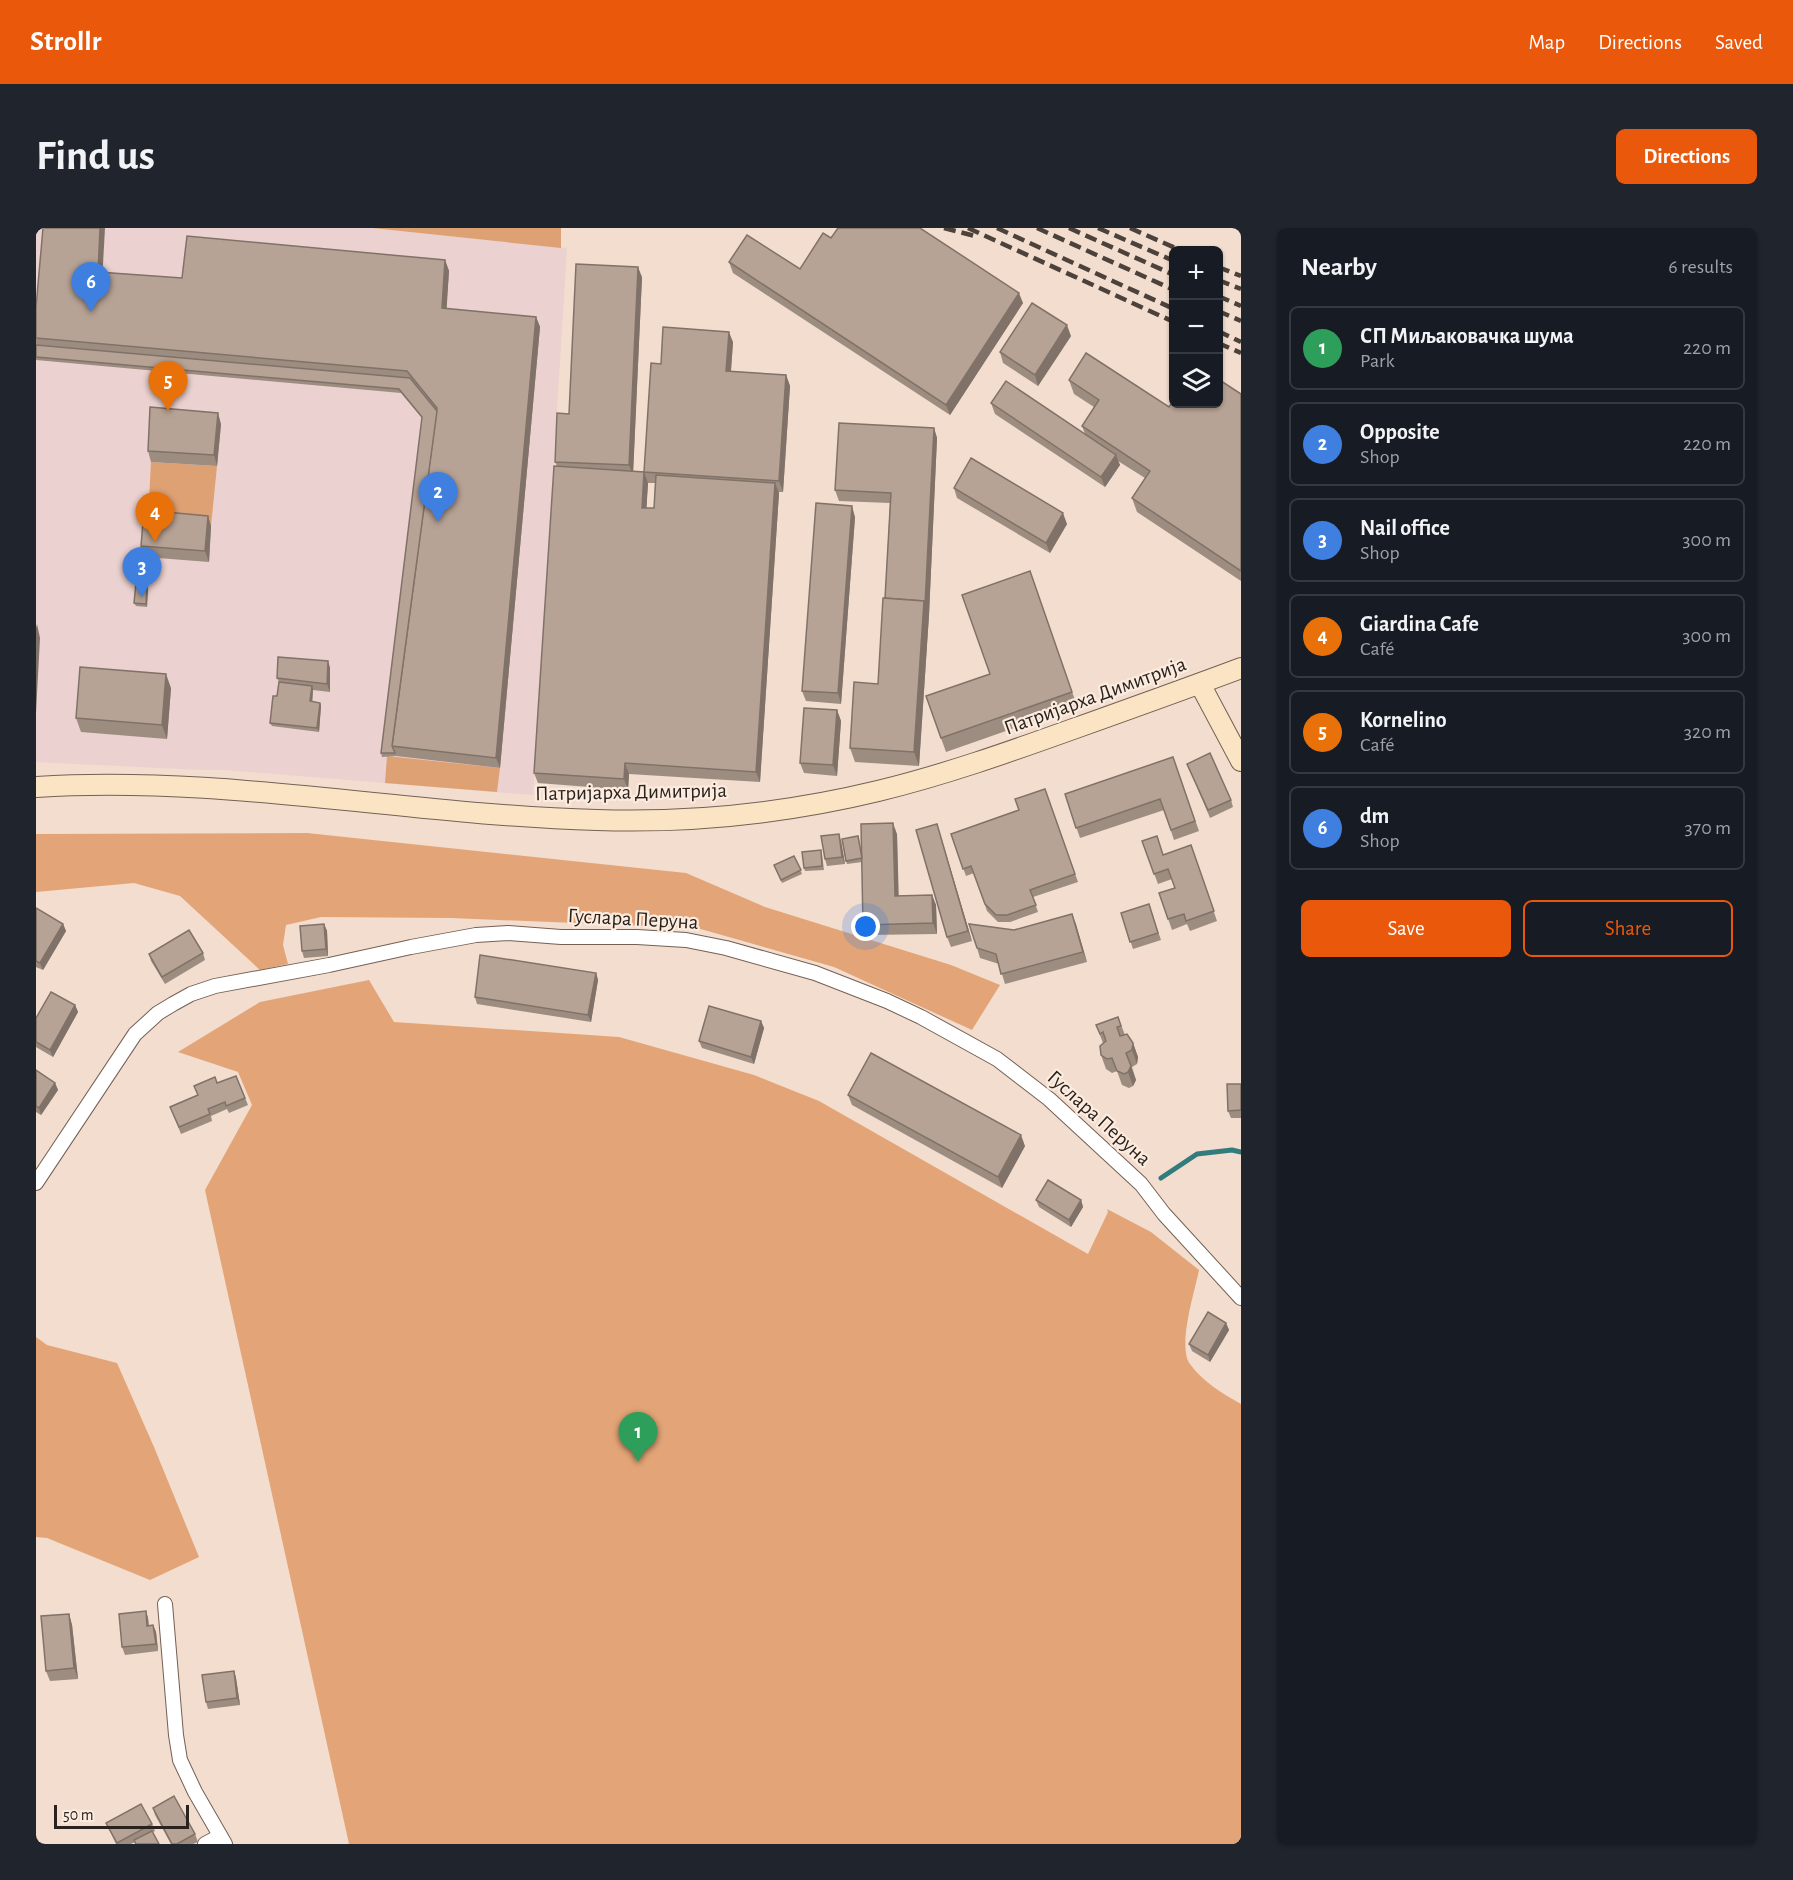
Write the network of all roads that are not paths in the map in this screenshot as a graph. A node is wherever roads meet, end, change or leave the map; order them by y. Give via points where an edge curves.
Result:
1 (1241, 668) edge
2 (1200, 684) junction
3 (1241, 761) edge
4 (36, 787) edge
5 (36, 1183) edge
6 (1241, 1298) edge
7 (165, 1604) dead end
8 (223, 1840) edge
9 (205, 1844) edge

1 - 2 main road, Патријарха Димитрија
2 - 3 main road
2 - 4 main road, Патријарха Димитрија via 996,757 880,790 790,808 697,819 506,816 302,795 172,787
5 - 6 street, Гуслара Перуна via 135,1034 158,1013 202,989 476,935 686,940 726,948 851,986 921,1017 997,1059 1049,1099 1140,1184
7 - 8 street via 180,1760
8 - 9 street

